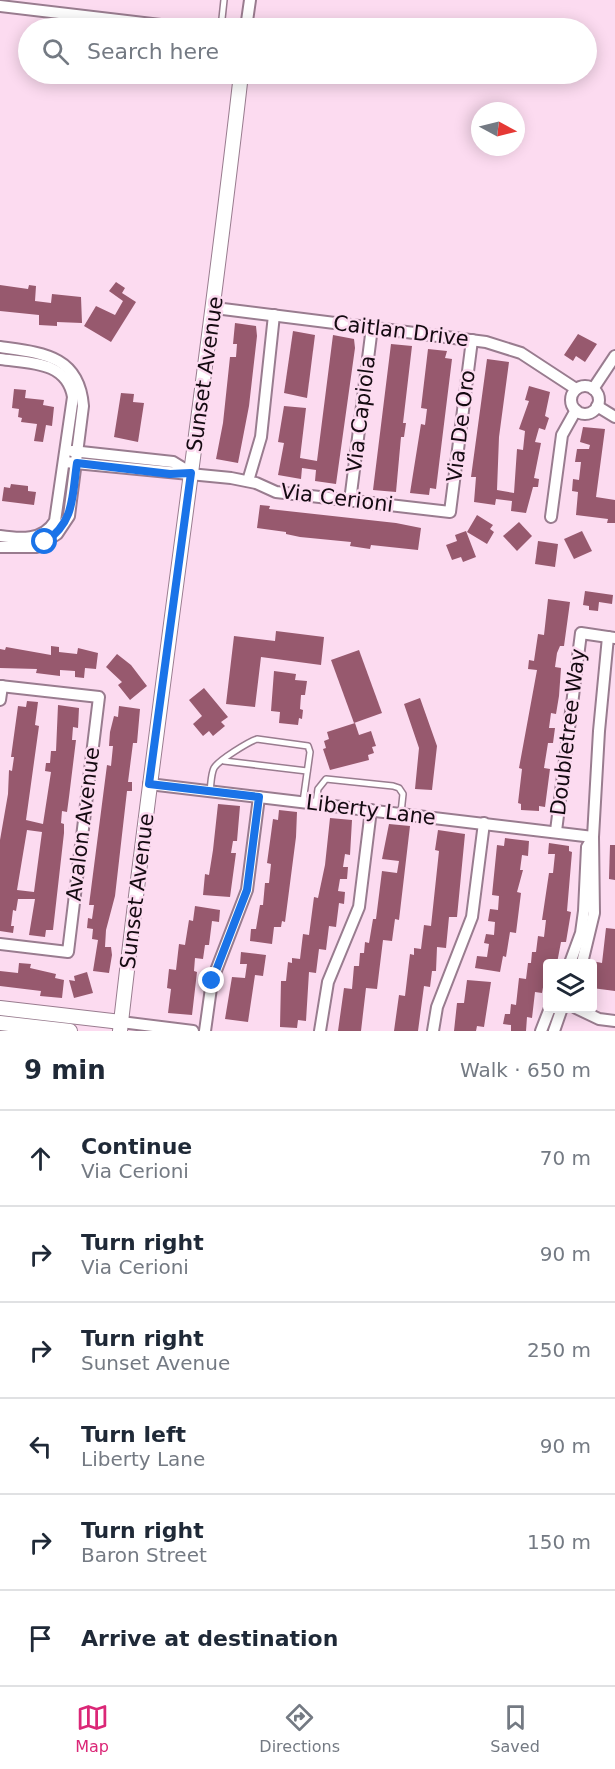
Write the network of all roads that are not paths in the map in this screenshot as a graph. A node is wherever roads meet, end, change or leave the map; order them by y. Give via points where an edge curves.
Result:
1 (224, 0) edge
2 (250, 0) edge
3 (0, 6) edge
4 (101, 18) edge
5 (222, 18) edge
6 (247, 18) edge
7 (240, 84) edge
8 (215, 308) junction
9 (274, 315) junction
10 (372, 327) junction
11 (472, 340) junction
12 (0, 348) edge
13 (615, 356) edge
14 (0, 359) edge
15 (576, 389) junction
16 (593, 389) junction
17 (597, 406) junction
18 (576, 410) junction
19 (615, 417) edge
20 (66, 456) junction
21 (78, 457) junction
22 (191, 473) junction
23 (248, 481) junction
24 (350, 501) junction
25 (450, 512) joint
26 (551, 517) dead end
27 (0, 536) edge
28 (0, 547) edge
29 (612, 637) edge
30 (1, 686) edge
31 (0, 700) edge
32 (224, 760) junction
33 (307, 771) junction
34 (149, 784) junction
35 (210, 791) junction
36 (259, 797) junction
37 (303, 802) junction
38 (316, 804) junction
39 (371, 810) junction
40 (401, 813) junction
41 (484, 823) junction
42 (556, 831) junction
43 (593, 837) junction
44 (0, 944) edge
45 (571, 959) edge
46 (583, 959) edge
47 (0, 1008) edge
48 (548, 1013) edge
49 (560, 1013) edge
50 (586, 1013) edge
51 (615, 1021) edge
52 (9, 1026) edge
53 (121, 1027) edge
54 (70, 1031) edge
55 (193, 1031) edge
56 (205, 1031) edge
57 (320, 1031) edge
58 (433, 1031) edge
59 (541, 1031) edge
60 (554, 1031) edge

1 - 5 lane
2 - 6 street
3 - 4 street
7 - 8 main road, Sunset Avenue
8 - 9 street, Caitlan Drive
8 - 22 main road, Sunset Avenue
9 - 10 street, Caitlan Drive
9 - 23 street via 261,437
10 - 11 street, Caitlan Drive
10 - 24 street, Via Capiola
11 - 15 street, Caitlan Drive via 521,353
11 - 25 street, Via De Oro
12 - 21 street via 44,353 74,376 82,389 83,406
13 - 16 street
14 - 20 street via 54,368 71,385
15 - 16 street
15 - 18 street via 571,400
16 - 17 street
17 - 18 street via 586,413
17 - 19 street
18 - 26 street via 561,441
20 - 21 street, Via Cerioni
20 - 27 street via 58,509 50,529 24,540
21 - 22 street, Via Cerioni via 173,462
21 - 28 street via 69,516 57,534 37,546
22 - 23 street, Via Cerioni
22 - 34 main road, Sunset Avenue
23 - 24 street, Via Cerioni via 276,492
24 - 25 street, Via Cerioni
29 - 42 street, Doubletree Way via 581,633
29 - 43 street, Doubletree Way via 598,731
30 - 31 street
30 - 44 street, Avalon Avenue via 99,697 68,952
32 - 33 lane
32 - 33 lane via 257,739 308,747
32 - 35 lane via 213,770
33 - 37 lane
34 - 35 street, Liberty Lane
34 - 53 main road, Sunset Avenue
35 - 36 street, Liberty Lane
36 - 37 street, Liberty Lane
36 - 56 street via 247,890 212,981
37 - 38 street, Liberty Lane
38 - 39 street, Liberty Lane
38 - 40 lane via 318,789 327,779 399,788 403,794
39 - 40 street, Liberty Lane
39 - 57 street via 359,907 328,982
40 - 41 street, Liberty Lane
41 - 42 street, Liberty Lane
41 - 58 street via 472,918 437,1006
42 - 43 street, Liberty Lane
43 - 45 street, Doubletree Way via 587,847 581,933
43 - 46 street, Doubletree Way via 594,913
47 - 53 main road
48 - 59 street
49 - 60 street
50 - 51 street
52 - 54 main road
53 - 55 street

